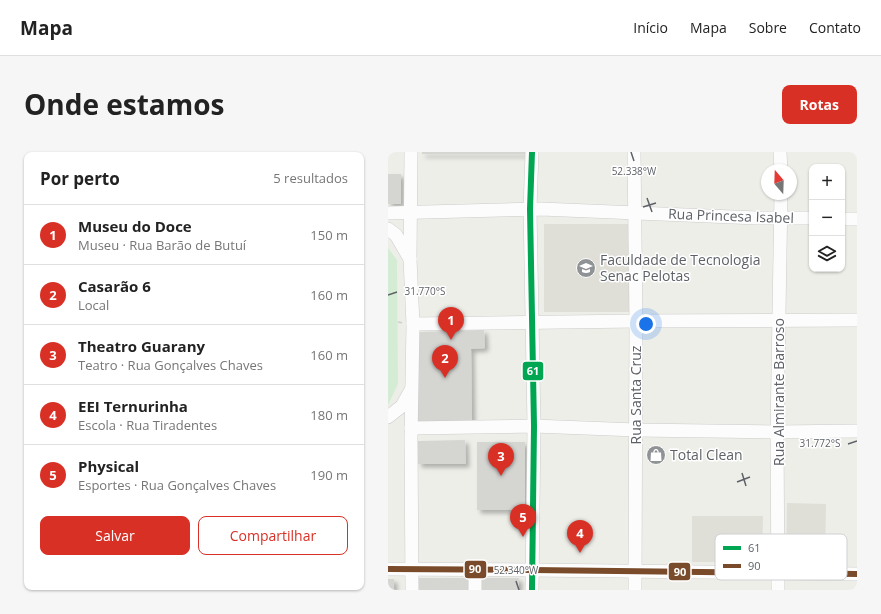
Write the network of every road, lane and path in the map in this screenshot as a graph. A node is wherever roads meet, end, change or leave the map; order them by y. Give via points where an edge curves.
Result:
1 (411, 152) edge
2 (532, 152) edge
3 (634, 152) edge
4 (780, 152) edge
5 (780, 164) edge
6 (781, 200) edge
7 (530, 208) junction
8 (388, 213) edge
9 (410, 213) junction
10 (635, 213) junction
11 (781, 218) junction
12 (809, 218) edge
13 (845, 219) edge
14 (857, 219) edge
15 (388, 229) edge
16 (410, 259) junction
17 (857, 320) edge
18 (636, 321) junction
19 (779, 321) junction
20 (532, 322) junction
21 (413, 324) junction
22 (412, 388) junction
23 (388, 417) edge
24 (534, 426) junction
25 (411, 428) junction
26 (636, 430) junction
27 (857, 431) edge
28 (777, 432) junction
29 (778, 534) edge
30 (388, 569) edge
31 (412, 570) junction
32 (475, 570) junction
33 (532, 570) junction
34 (635, 571) junction
35 (715, 572) edge
36 (847, 574) edge
37 (857, 574) edge
38 (779, 580) edge
39 (412, 590) edge
40 (475, 590) edge
41 (532, 590) edge
42 (635, 590) edge
43 (778, 590) edge

1 - 9 street
2 - 7 street
3 - 10 street, Rua Santa Cruz
4 - 5 street
6 - 11 street, Rua Almirante Barroso
7 - 9 street, Rua Princesa Isabel
7 - 10 street, Rua Princesa Isabel
7 - 20 street
8 - 9 street, Rua Princesa Isabel
9 - 16 street
10 - 11 street, Rua Princesa Isabel
10 - 18 street, Rua Santa Cruz
11 - 12 street, Rua Princesa Isabel
11 - 19 street, Rua Almirante Barroso
13 - 14 street
15 - 16 street via 396,235
16 - 21 street
17 - 19 street
18 - 19 street
18 - 20 street
18 - 26 street, Rua Santa Cruz
19 - 28 street, Rua Almirante Barroso
20 - 21 street
20 - 24 street
21 - 22 street
22 - 23 street via 402,406
22 - 25 street
24 - 25 street
24 - 26 street
24 - 33 street
25 - 31 street
26 - 28 street
26 - 34 street, Rua Santa Cruz
27 - 28 street
28 - 29 street, Rua Almirante Barroso
30 - 31 street
31 - 32 street
31 - 39 street
32 - 33 street
32 - 40 street
33 - 34 street
33 - 41 street
34 - 35 street
34 - 42 street, Rua Santa Cruz
36 - 37 street
38 - 43 street, Rua Almirante Barroso

